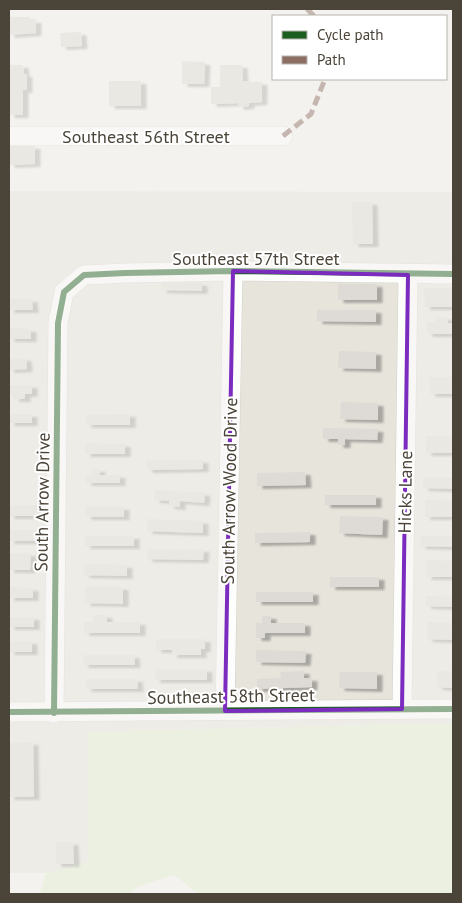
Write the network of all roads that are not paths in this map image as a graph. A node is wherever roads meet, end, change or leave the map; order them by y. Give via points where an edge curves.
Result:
1 (9, 136) edge
2 (283, 136) dead end
3 (233, 271) junction
4 (453, 274) edge
5 (408, 275) junction
6 (64, 292) joint
7 (402, 709) junction
8 (453, 709) edge
9 (9, 712) edge
10 (226, 712) junction
11 (54, 713) junction

1 - 2 street, Southeast 56th Street
3 - 5 street, Southeast 57th Street
3 - 6 street, Southeast 57th Street via 84,275
3 - 10 street, South Arrow Wood Drive
4 - 5 street, Southeast 57th Street
5 - 7 street, Hicks Lane
6 - 11 street, South Arrow Drive via 58,323
7 - 8 street, Southeast 58th Street
7 - 10 street, Southeast 58th Street
9 - 11 street, Southeast 58th Street
10 - 11 street, Southeast 58th Street

